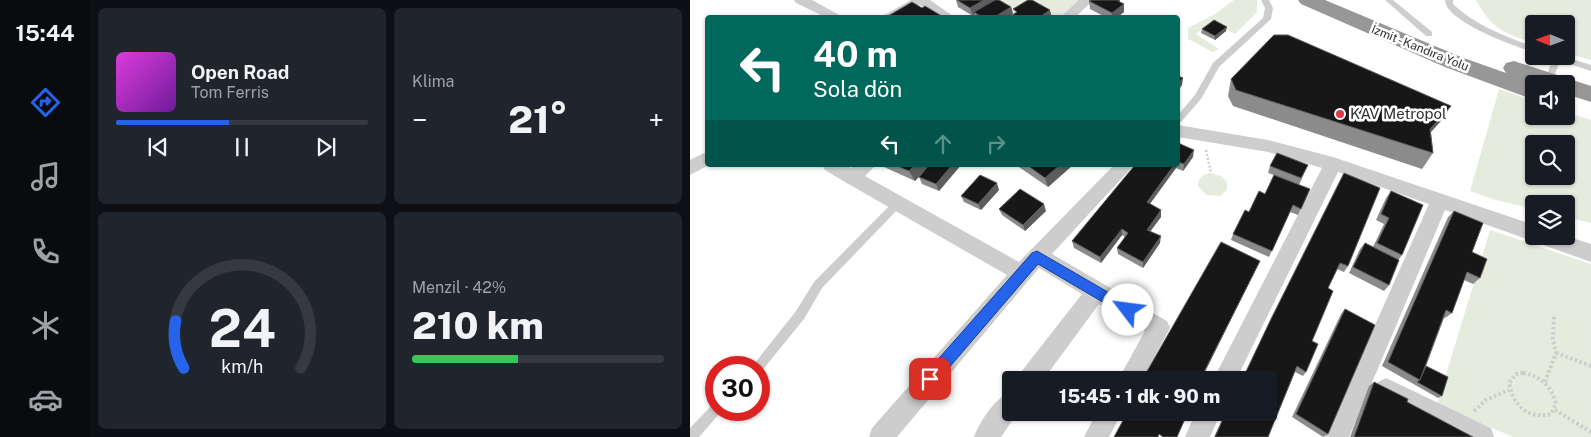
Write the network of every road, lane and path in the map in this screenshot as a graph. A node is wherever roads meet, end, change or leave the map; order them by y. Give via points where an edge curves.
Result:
1 (801, 0) edge
2 (922, 0) edge
3 (1087, 0) edge
4 (1265, 0) edge
5 (1308, 0) edge
6 (1344, 0) edge
7 (1389, 0) edge
8 (1449, 0) edge
9 (833, 15) edge
10 (891, 15) edge
11 (945, 15) edge
12 (1069, 15) edge
13 (1429, 34) junction
14 (1525, 46) edge
15 (1575, 63) edge
16 (1591, 68) edge
17 (1528, 75) edge
18 (1525, 79) edge
19 (1575, 90) edge
20 (1591, 94) edge
21 (1575, 105) edge
22 (1591, 110) edge
23 (1180, 118) edge
24 (1180, 131) edge
25 (1207, 135) junction
26 (1333, 164) junction
27 (834, 167) edge
28 (864, 167) edge
29 (1123, 167) edge
30 (1212, 173) dead end
31 (851, 177) junction
32 (1438, 202) junction
33 (898, 203) junction
34 (1525, 231) edge
35 (1568, 245) edge
36 (1591, 253) edge
37 (1037, 256) junction
38 (1021, 273) junction
39 (1096, 292) junction
40 (1554, 314) dead end
41 (1556, 352) junction
42 (768, 356) edge
43 (1591, 366) edge
44 (1036, 371) edge
45 (1134, 371) edge
46 (1229, 371) edge
47 (1361, 377) junction
48 (1545, 382) junction
49 (1509, 390) junction
50 (1555, 410) junction
51 (1002, 415) edge
52 (705, 421) edge
53 (1105, 421) edge
54 (1205, 421) edge
55 (1472, 432) edge
56 (1591, 432) edge
57 (690, 437) edge
58 (881, 437) edge
59 (986, 437) edge
60 (1096, 437) edge
61 (1197, 437) edge
62 (1337, 437) edge

1 - 9 street
2 - 10 street
2 - 11 street
3 - 12 street
4 - 23 lane via 1269,8 1267,19 1216,65 1198,97
5 - 18 highway, İzmit - Kandıra Yolu via 1454,62
6 - 13 highway, İzmit - Kandıra Yolu
7 - 13 lane
8 - 14 lane via 1456,13 1474,24
13 - 17 highway, İzmit - Kandıra Yolu
15 - 16 lane
19 - 20 highway, İzmit - Kandıra Yolu
21 - 22 highway
24 - 25 street
25 - 26 street via 1268,146
25 - 30 path via 1206,154
26 - 32 street
26 - 46 street
27 - 31 street
28 - 31 street
29 - 37 street
31 - 33 street
32 - 34 street
32 - 47 street
33 - 38 street
33 - 42 lane via 818,285 800,315
35 - 36 street
37 - 38 street
37 - 39 street
38 - 58 street
39 - 44 street
39 - 45 street via 1159,328
40 - 41 path
41 - 43 path
41 - 48 path
47 - 55 street
47 - 62 street
48 - 49 path via 1530,374 1516,374 1509,383
48 - 50 path via 1554,396
49 - 50 path via 1517,404 1531,414 1545,417
49 - 55 path via 1494,395 1476,408
50 - 56 path
51 - 59 street
52 - 57 lane
53 - 60 street
54 - 61 street

